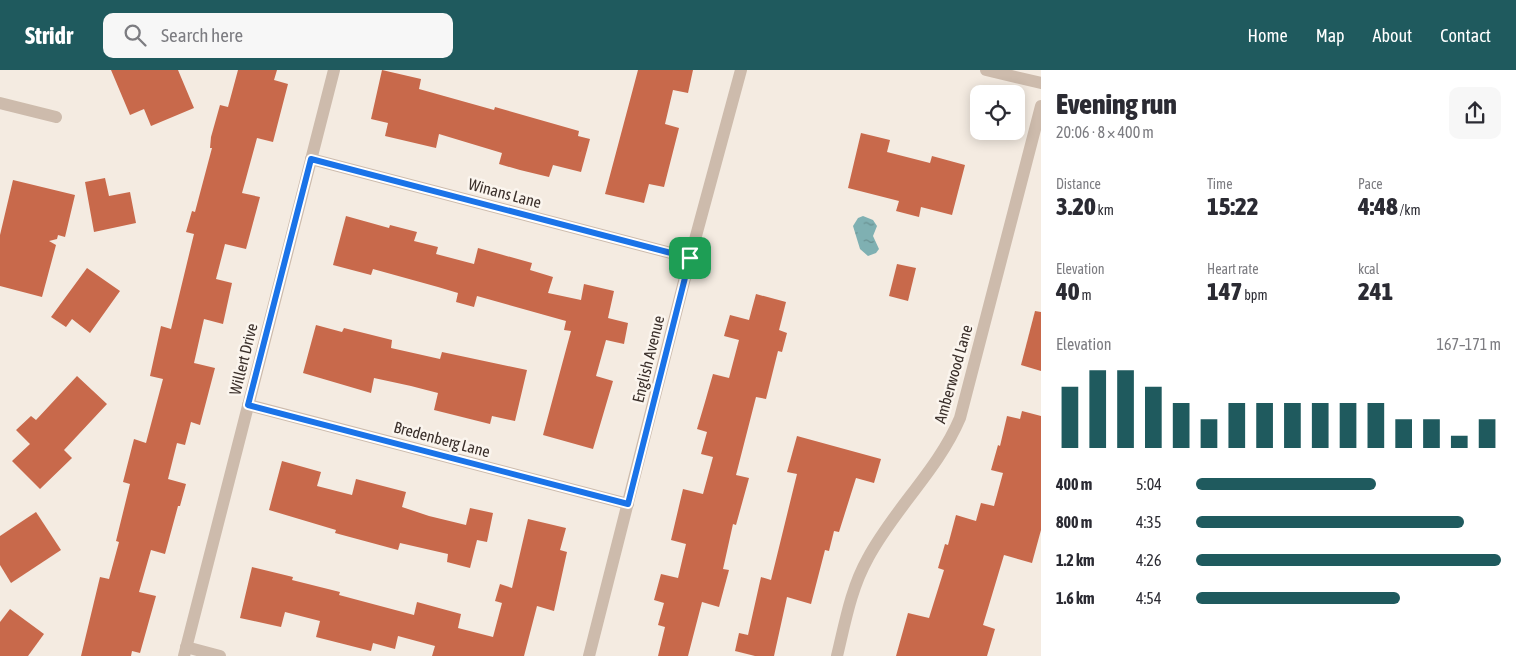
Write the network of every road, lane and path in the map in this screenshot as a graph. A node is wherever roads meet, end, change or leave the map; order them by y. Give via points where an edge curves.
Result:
1 (334, 70) edge
2 (741, 70) edge
3 (986, 70) edge
4 (1041, 83) edge
5 (0, 102) edge
6 (1041, 106) edge
7 (56, 117) dead end
8 (311, 159) junction
9 (690, 258) junction
10 (248, 405) junction
11 (628, 504) junction
12 (185, 652) edge
13 (220, 656) edge
14 (589, 656) edge
15 (837, 656) edge

1 - 8 street, Willert Drive
2 - 9 street, English Avenue
3 - 4 street
5 - 7 street
6 - 15 street, Amberwood Lane via 960,418 941,454 868,557 856,584
8 - 9 street, Winans Lane
8 - 10 street, Willert Drive
9 - 11 street, English Avenue
10 - 11 street, Bredenberg Lane
10 - 12 street, Willert Drive
11 - 14 street, English Avenue
12 - 13 street

